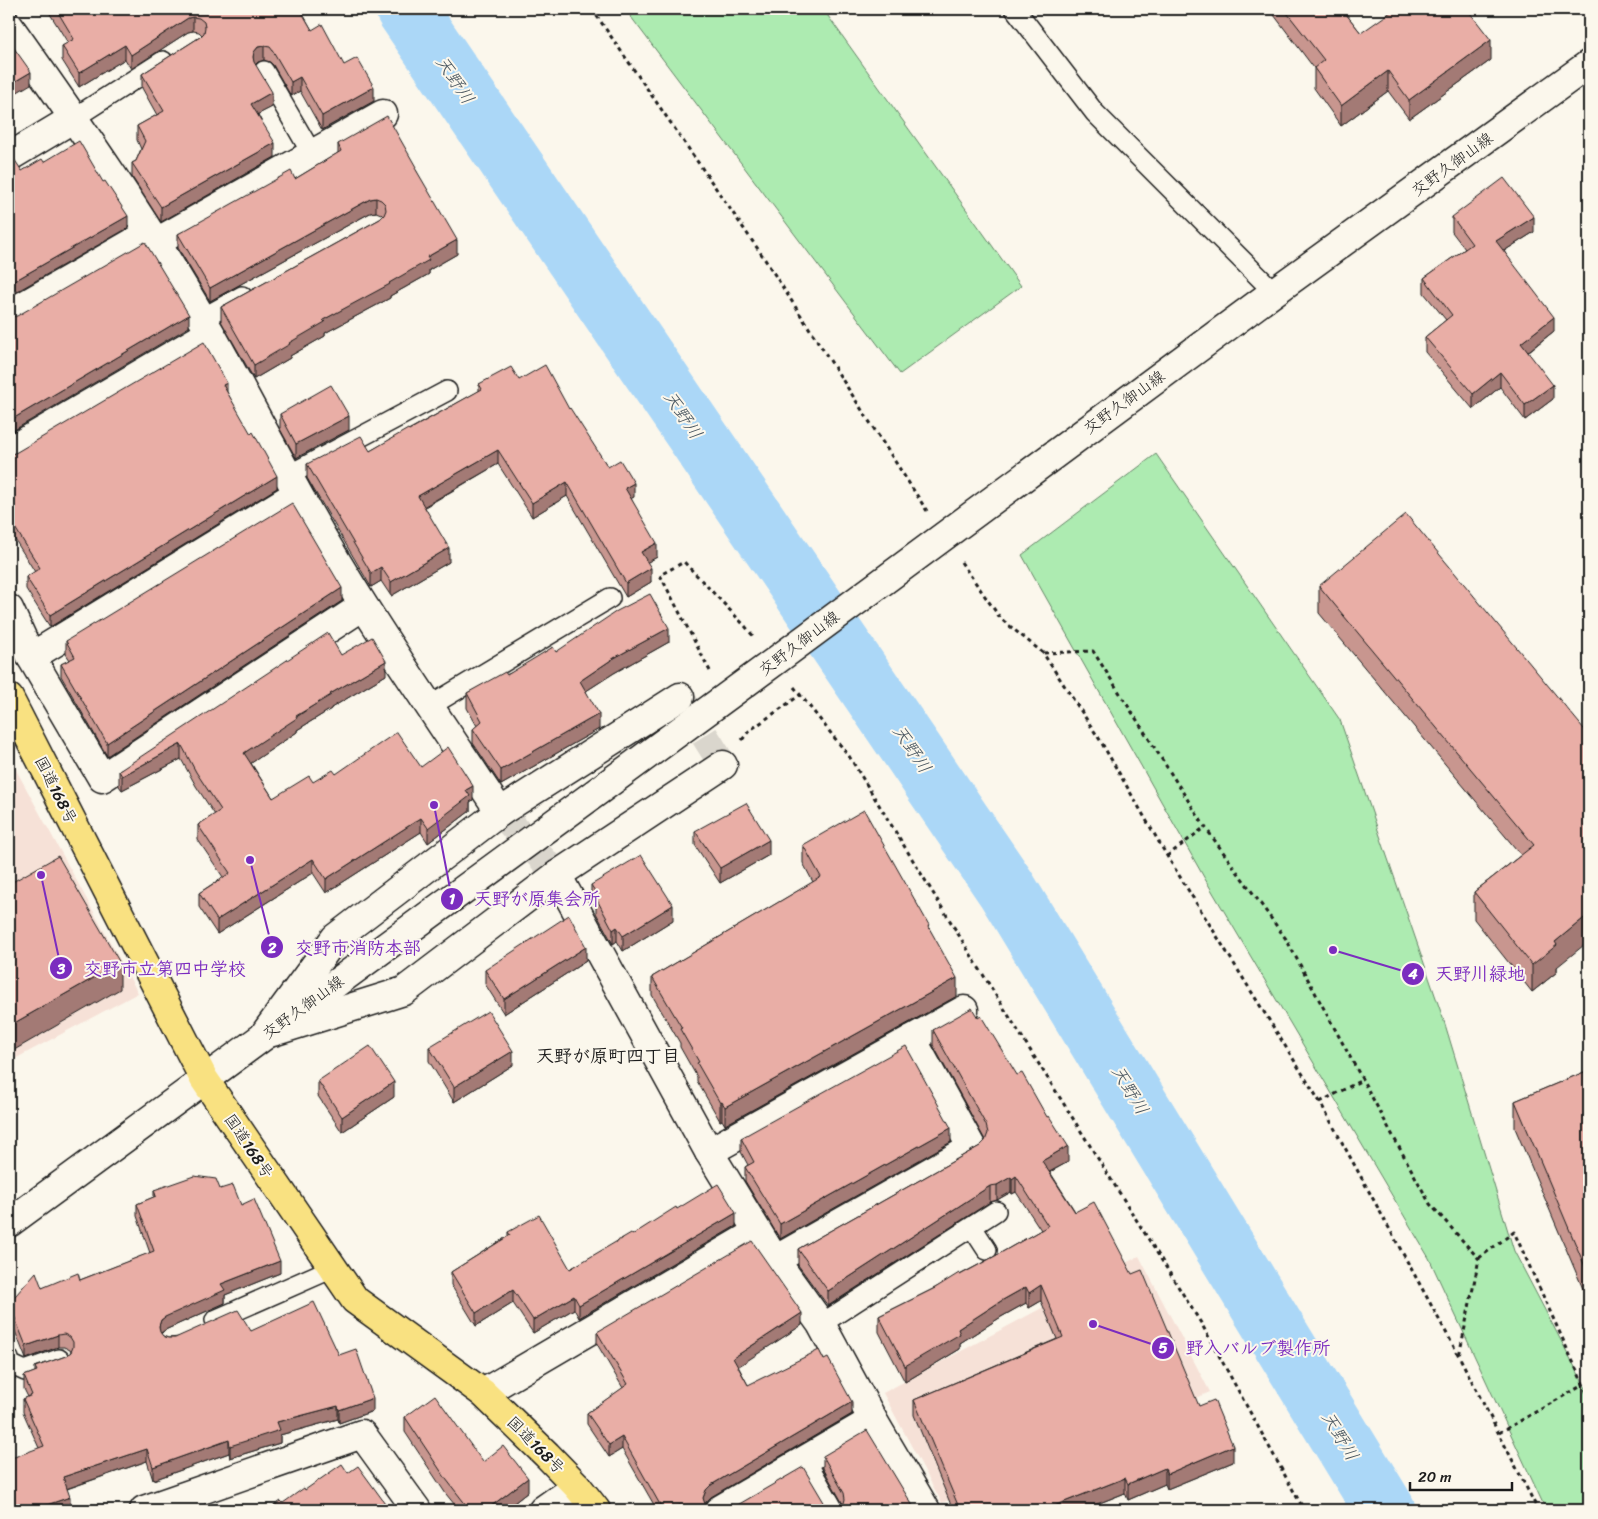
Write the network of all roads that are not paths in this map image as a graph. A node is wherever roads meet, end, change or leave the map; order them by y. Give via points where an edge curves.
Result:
1 (1015, 9) edge
2 (9, 26) edge
3 (178, 52) edge
4 (1589, 64) edge
5 (264, 71) dead end
6 (382, 114) dead end
7 (74, 118) junction
8 (312, 154) junction
9 (9, 157) edge
10 (153, 238) junction
11 (253, 290) edge
12 (1274, 292) junction
13 (9, 314) edge
14 (206, 326) junction
15 (447, 391) dead end
16 (9, 451) edge
17 (292, 485) junction
18 (610, 598) dead end
19 (363, 606) junction
20 (9, 609) edge
21 (30, 656) junction
22 (680, 697) road end
23 (9, 698) edge
24 (430, 706) junction
25 (723, 765) dead end
26 (500, 812) junction
27 (557, 875) junction
28 (964, 1010) edge
29 (264, 1035) junction
30 (912, 1039) junction
31 (204, 1080) junction
32 (709, 1152) junction
33 (996, 1211) dead end
34 (9, 1223) edge
35 (972, 1227) junction
36 (757, 1232) junction
37 (987, 1250) dead end
38 (775, 1260) junction
39 (333, 1268) junction
40 (821, 1324) junction
41 (197, 1328) edge
42 (62, 1358) edge
43 (9, 1359) edge
44 (483, 1393) junction
45 (873, 1420) junction
46 (806, 1461) junction
47 (576, 1486) junction
48 (196, 1502) edge
49 (144, 1510) edge
50 (418, 1510) edge
51 (542, 1510) edge
52 (596, 1510) edge
53 (719, 1510) edge
54 (834, 1510) edge
55 (926, 1510) edge

1 - 12 lane via 1094,113
2 - 7 street
3 - 7 lane
4 - 12 street, 交野久御山線
5 - 8 lane
6 - 8 street
7 - 9 street
7 - 10 street
8 - 10 street
10 - 13 street
10 - 14 street
11 - 14 lane
12 - 29 street, 交野久御山線
14 - 16 street
14 - 17 street
15 - 17 lane
17 - 19 street
17 - 21 street
18 - 24 lane
19 - 21 street via 102,778
19 - 24 street
20 - 21 street
22 - 26 street
23 - 31 highway, 国道168号
24 - 26 street
25 - 27 street
26 - 29 street via 334,938
27 - 29 street via 404,991
27 - 32 street
28 - 30 street
29 - 31 street, 交野久御山線
30 - 32 street
30 - 38 street via 972,1148
31 - 34 street, 交野久御山線
31 - 39 highway, 国道168号
32 - 36 street
33 - 35 lane
35 - 37 lane
35 - 40 lane
36 - 38 street
36 - 44 street
38 - 40 street
39 - 41 lane
39 - 44 highway, 国道168号 via 355,1300
40 - 45 street
42 - 43 lane via 25,1371 10,1364
44 - 47 highway, 国道168号
45 - 46 street
45 - 55 street
46 - 53 street
46 - 54 lane
47 - 51 street
47 - 52 highway, 国道168号
48 - 49 street
48 - 50 street via 362,1434

